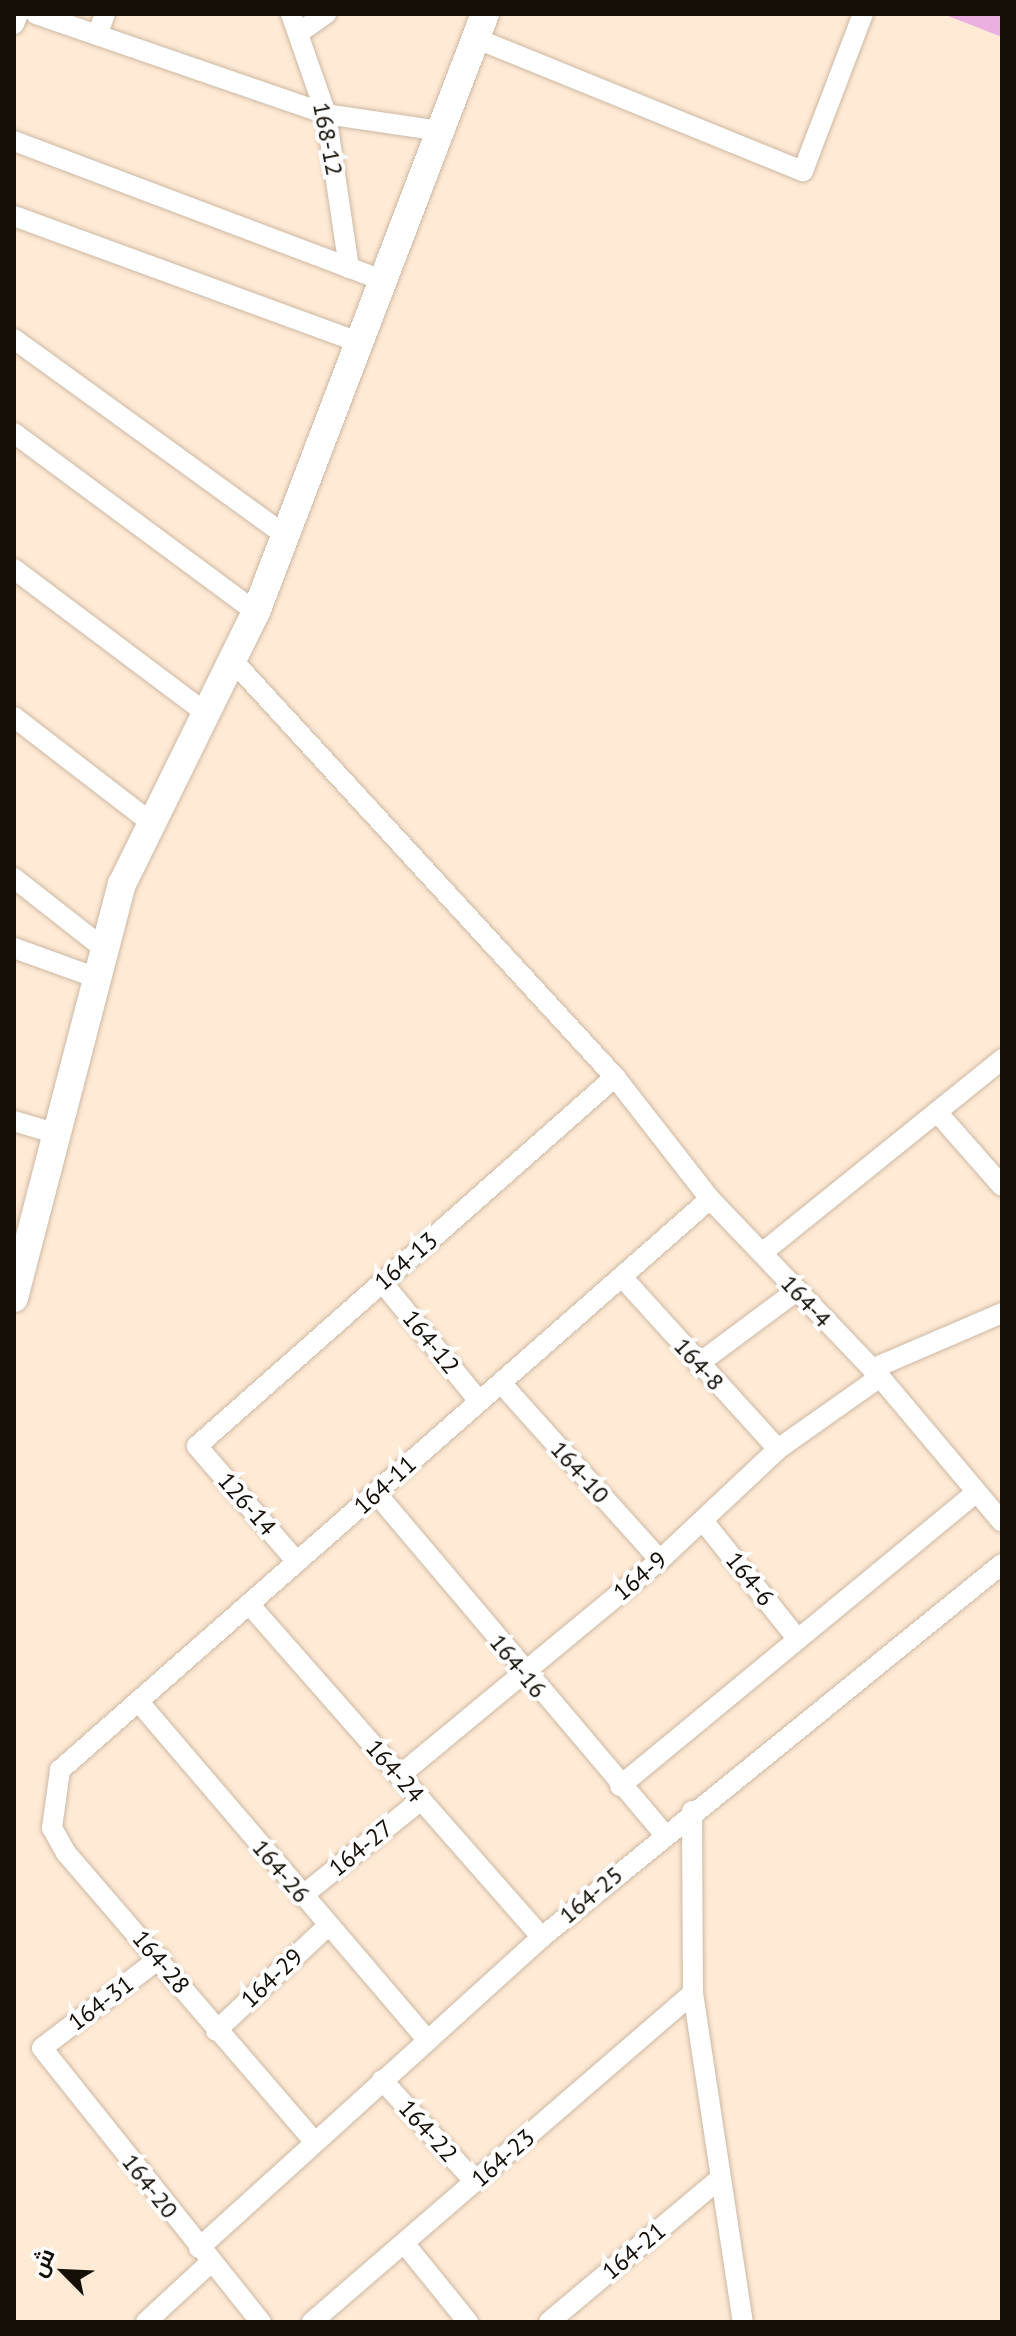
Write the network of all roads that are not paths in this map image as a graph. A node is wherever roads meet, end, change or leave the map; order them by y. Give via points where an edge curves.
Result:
1 (18, 14) edge
2 (36, 14) edge
3 (105, 14) edge
4 (326, 14) edge
5 (863, 14) edge
6 (296, 23) edge
7 (14, 24) edge
8 (480, 26) edge
9 (97, 35) junction
10 (326, 114) junction
11 (440, 131) junction
12 (14, 141) edge
13 (14, 216) edge
14 (349, 268) junction
15 (379, 279) junction
16 (356, 341) junction
17 (18, 350) edge
18 (14, 433) edge
19 (283, 534) junction
20 (14, 569) edge
21 (256, 612) junction
22 (234, 662) junction
23 (207, 714) junction
24 (14, 717) edge
25 (149, 821) junction
26 (14, 878) edge
27 (102, 947) junction
28 (14, 948) edge
29 (94, 977) junction
30 (1002, 1059) edge
31 (615, 1077) junction
32 (937, 1112) junction
33 (14, 1121) edge
34 (57, 1134) junction
35 (1002, 1186) edge
36 (710, 1199) junction
37 (21, 1246) edge
38 (762, 1253) junction
39 (622, 1277) junction
40 (382, 1282) junction
41 (795, 1292) junction
42 (14, 1298) edge
43 (1002, 1313) edge
44 (698, 1364) junction
45 (876, 1373) junction
46 (501, 1383) junction
47 (479, 1401) junction
48 (197, 1446) joint
49 (778, 1449) junction
50 (376, 1493) junction
51 (975, 1493) junction
52 (704, 1522) junction
53 (1002, 1522) edge
54 (660, 1560) junction
55 (297, 1562) junction
56 (1002, 1564) edge
57 (249, 1604) junction
58 (795, 1636) junction
59 (524, 1673) junction
60 (138, 1701) junction
61 (60, 1770) joint
62 (399, 1776) junction
63 (620, 1786) junction
64 (421, 1800) junction
65 (692, 1811) junction
66 (664, 1834) junction
67 (302, 1896) junction
68 (328, 1926) junction
69 (542, 1937) junction
70 (160, 1958) junction
71 (693, 1993) junction
72 (216, 2031) junction
73 (427, 2039) junction
74 (42, 2048) joint
75 (382, 2080) junction
76 (313, 2140) junction
77 (718, 2180) junction
78 (475, 2182) junction
79 (404, 2243) junction
80 (204, 2255) junction
81 (146, 2322) edge
82 (261, 2322) edge
83 (312, 2322) edge
84 (468, 2322) edge
85 (549, 2322) edge
86 (743, 2322) edge

1 - 7 street
2 - 9 street
3 - 9 street
4 - 6 street
5 - 8 street via 803,171
6 - 10 street, 168-12
8 - 11 street
9 - 10 street
10 - 11 street
10 - 14 street, 168-12
11 - 15 street
12 - 14 street
13 - 16 street
14 - 15 street
15 - 16 street
16 - 19 street
17 - 19 street
18 - 21 street
19 - 21 street
20 - 23 street
21 - 22 street
22 - 23 street
22 - 31 street, 164-4
23 - 25 street
24 - 25 street
25 - 27 street
26 - 27 street
27 - 29 street
28 - 29 street
29 - 34 street
30 - 32 street
31 - 36 street, 164-4
31 - 40 street, 164-13
32 - 35 street
32 - 38 street
33 - 34 street
34 - 37 street
36 - 38 street, 164-4
36 - 39 street, 164-11
37 - 42 street
38 - 41 street, 164-4
39 - 44 street, 164-8
39 - 46 street, 164-11
40 - 47 street, 164-12
40 - 48 street, 164-13
41 - 44 street
41 - 45 street, 164-4
43 - 45 street, 164-9
44 - 49 street, 164-8
45 - 49 street, 164-9
45 - 51 street, 164-4
46 - 47 street, 164-11
46 - 54 street, 164-10
47 - 50 street, 164-11
48 - 55 street, 126-14
49 - 52 street, 164-9
50 - 55 street, 164-11
50 - 59 street, 164-16
51 - 53 street, 164-4
51 - 58 street
52 - 54 street, 164-9
52 - 58 street, 164-6
54 - 59 street, 164-9
55 - 57 street, 164-11
56 - 65 street, 164-25
57 - 60 street, 164-11
57 - 62 street, 164-24
58 - 63 street
59 - 62 street, 164-9
59 - 63 street, 164-16
60 - 61 street, 164-11
60 - 67 street, 164-26
61 - 70 street, 164-28 via 56,1839
62 - 64 street, 164-24
63 - 66 street, 164-16
64 - 67 street, 164-27
64 - 69 street, 164-24
65 - 66 street, 164-25
65 - 71 street
66 - 69 street, 164-25
67 - 68 street, 164-26
68 - 72 street, 164-29
68 - 73 street, 164-26
69 - 73 street, 164-25
70 - 72 street, 164-28
70 - 74 street, 164-31
71 - 77 street
71 - 78 street, 164-23
72 - 76 street, 164-28
73 - 75 street, 164-25
74 - 80 street, 164-20
75 - 76 street, 164-25
75 - 78 street, 164-22
76 - 80 street, 164-25
77 - 85 street, 164-21
77 - 86 street
78 - 79 street, 164-23
79 - 83 street, 164-23
79 - 84 street
80 - 81 street, 164-25
80 - 82 street, 164-20

